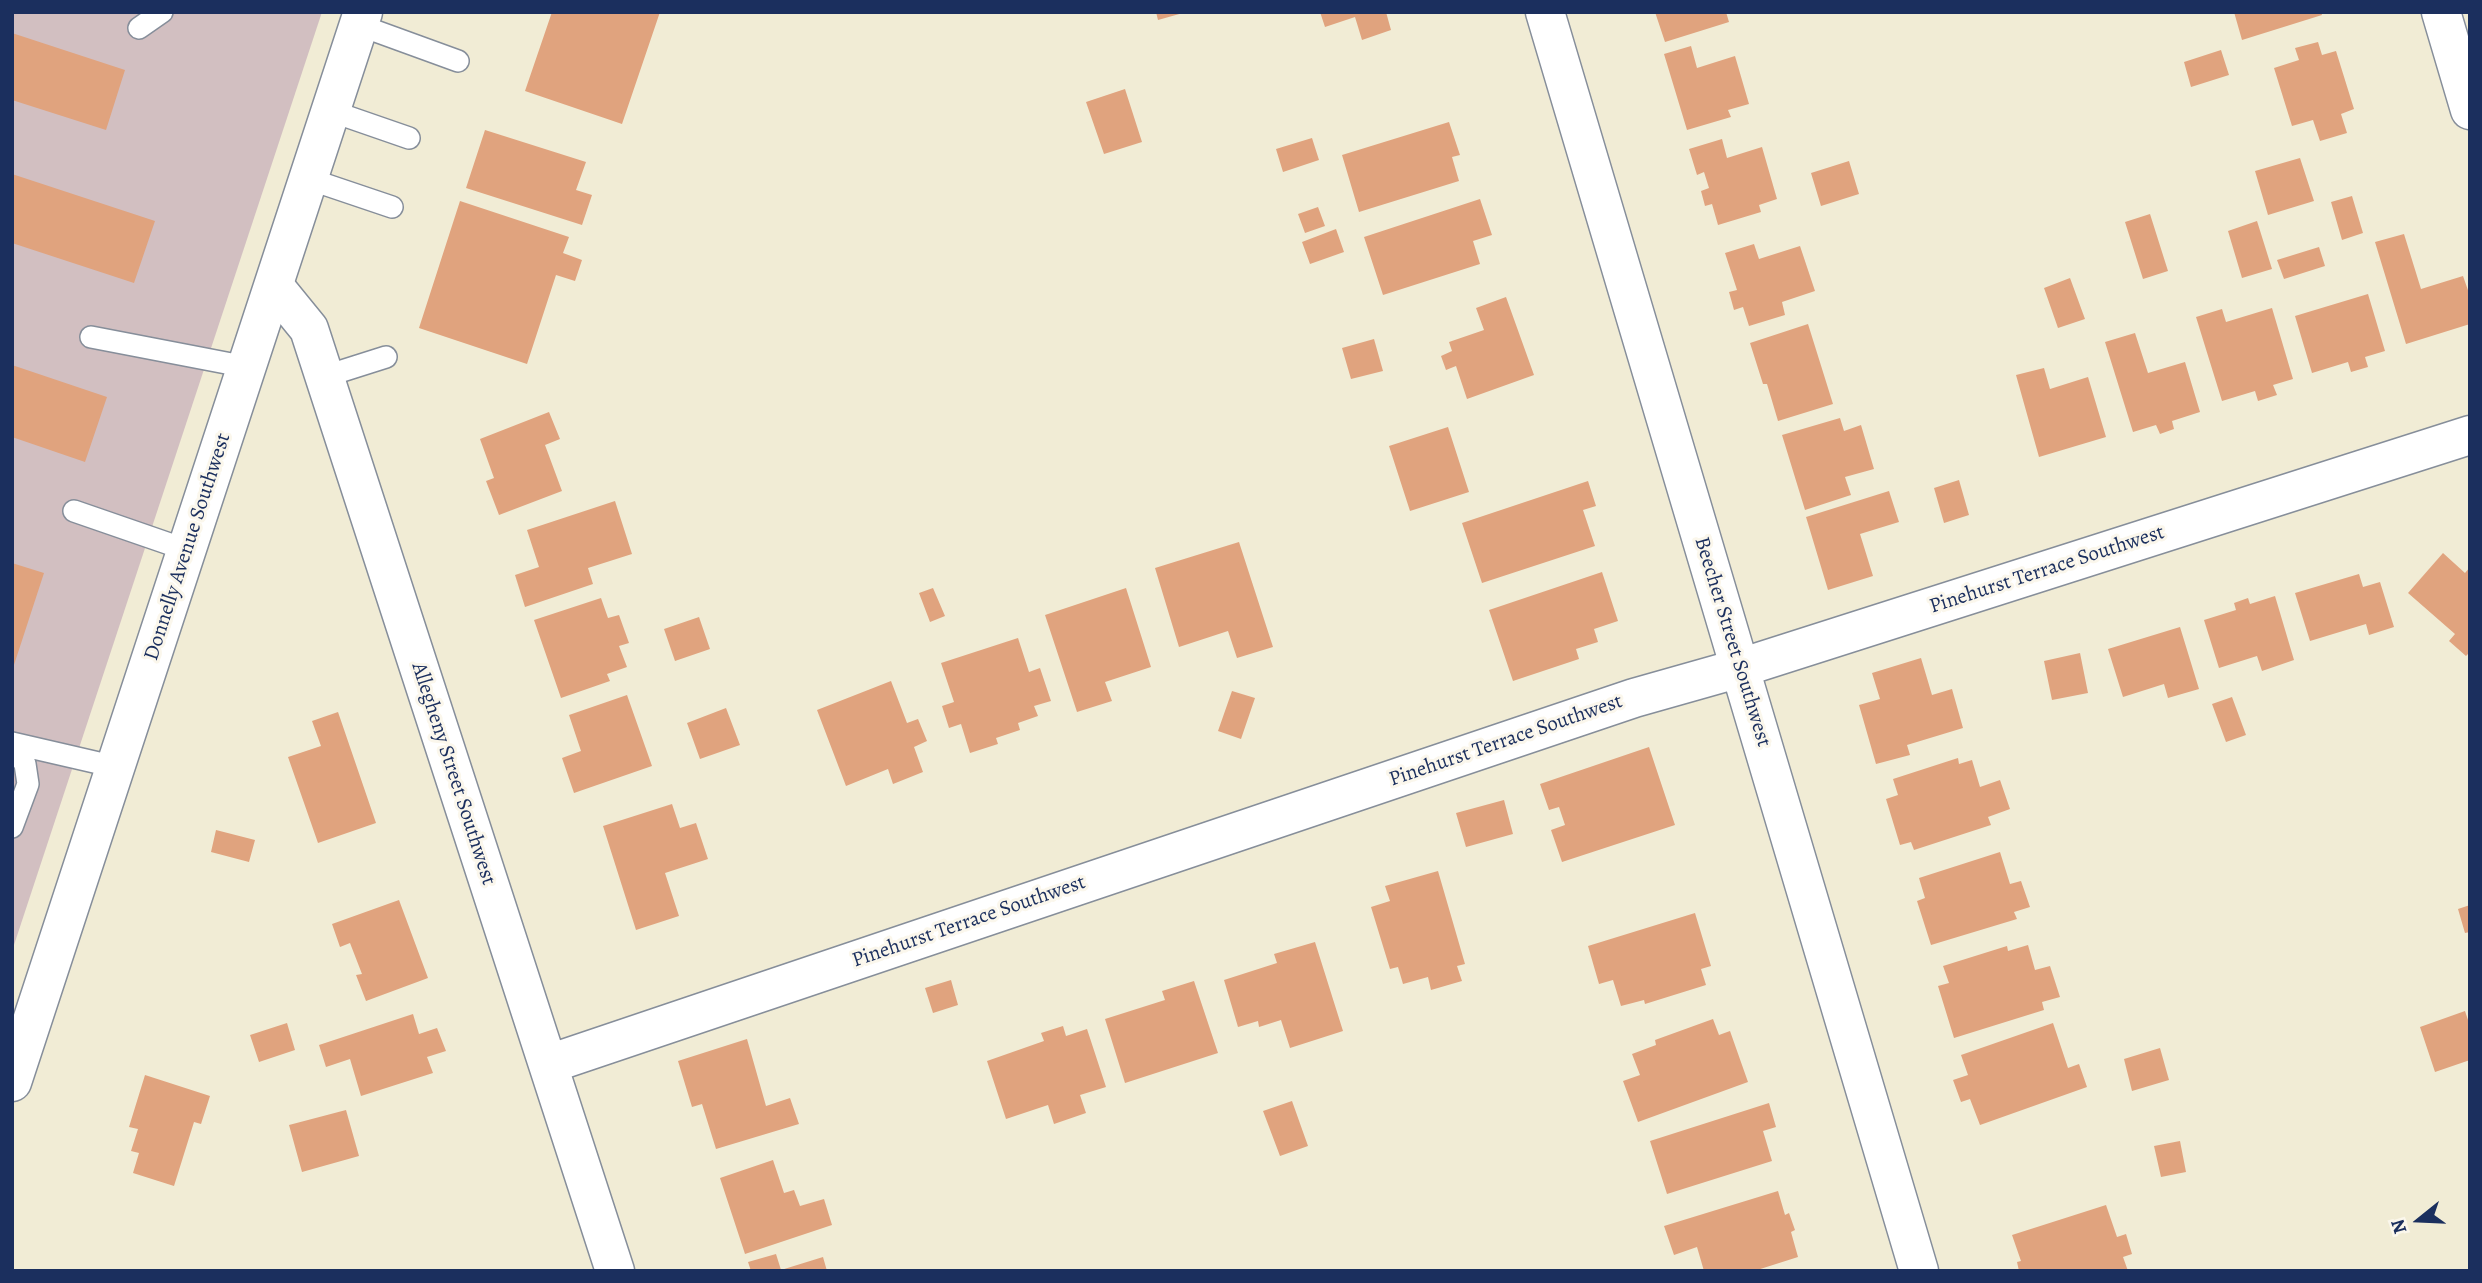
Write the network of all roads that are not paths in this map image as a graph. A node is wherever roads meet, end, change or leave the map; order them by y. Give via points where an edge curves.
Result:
1 (162, 12) edge
2 (1545, 12) edge
3 (2441, 12) edge
4 (360, 16) edge
5 (139, 28) dead end
6 (458, 61) dead end
7 (2470, 110) edge
8 (331, 111) junction
9 (409, 138) dead end
10 (309, 179) junction
11 (392, 207) dead end
12 (274, 286) junction
13 (91, 337) dead end
14 (386, 357) dead end
15 (247, 367) junction
16 (323, 377) junction
17 (2470, 435) edge
18 (74, 511) dead end
19 (187, 550) junction
20 (1740, 668) junction
21 (12, 744) edge
22 (116, 767) junction
23 (12, 827) edge
24 (548, 1064) junction
25 (12, 1082) edge
26 (615, 1271) edge
27 (1919, 1271) edge

1 - 5 lane
2 - 20 street, Beecher Street Southwest
3 - 7 street
4 - 6 lane
4 - 8 street, Donnelly Avenue Southwest
8 - 9 lane
8 - 10 street, Donnelly Avenue Southwest
10 - 11 lane
10 - 12 street, Donnelly Avenue Southwest
12 - 15 street, Donnelly Avenue Southwest
12 - 16 street, Allegheny Street Southwest via 309,329
13 - 15 lane
14 - 16 lane
15 - 19 street, Donnelly Avenue Southwest
16 - 24 street, Allegheny Street Southwest
17 - 20 street, Pinehurst Terrace Southwest
18 - 19 lane
19 - 22 street, Donnelly Avenue Southwest
20 - 24 street, Pinehurst Terrace Southwest via 1634,698
20 - 27 street, Beecher Street Southwest
21 - 22 lane
21 - 23 lane via 25,764 28,784
22 - 25 street, Donnelly Avenue Southwest
24 - 26 street, Allegheny Street Southwest

